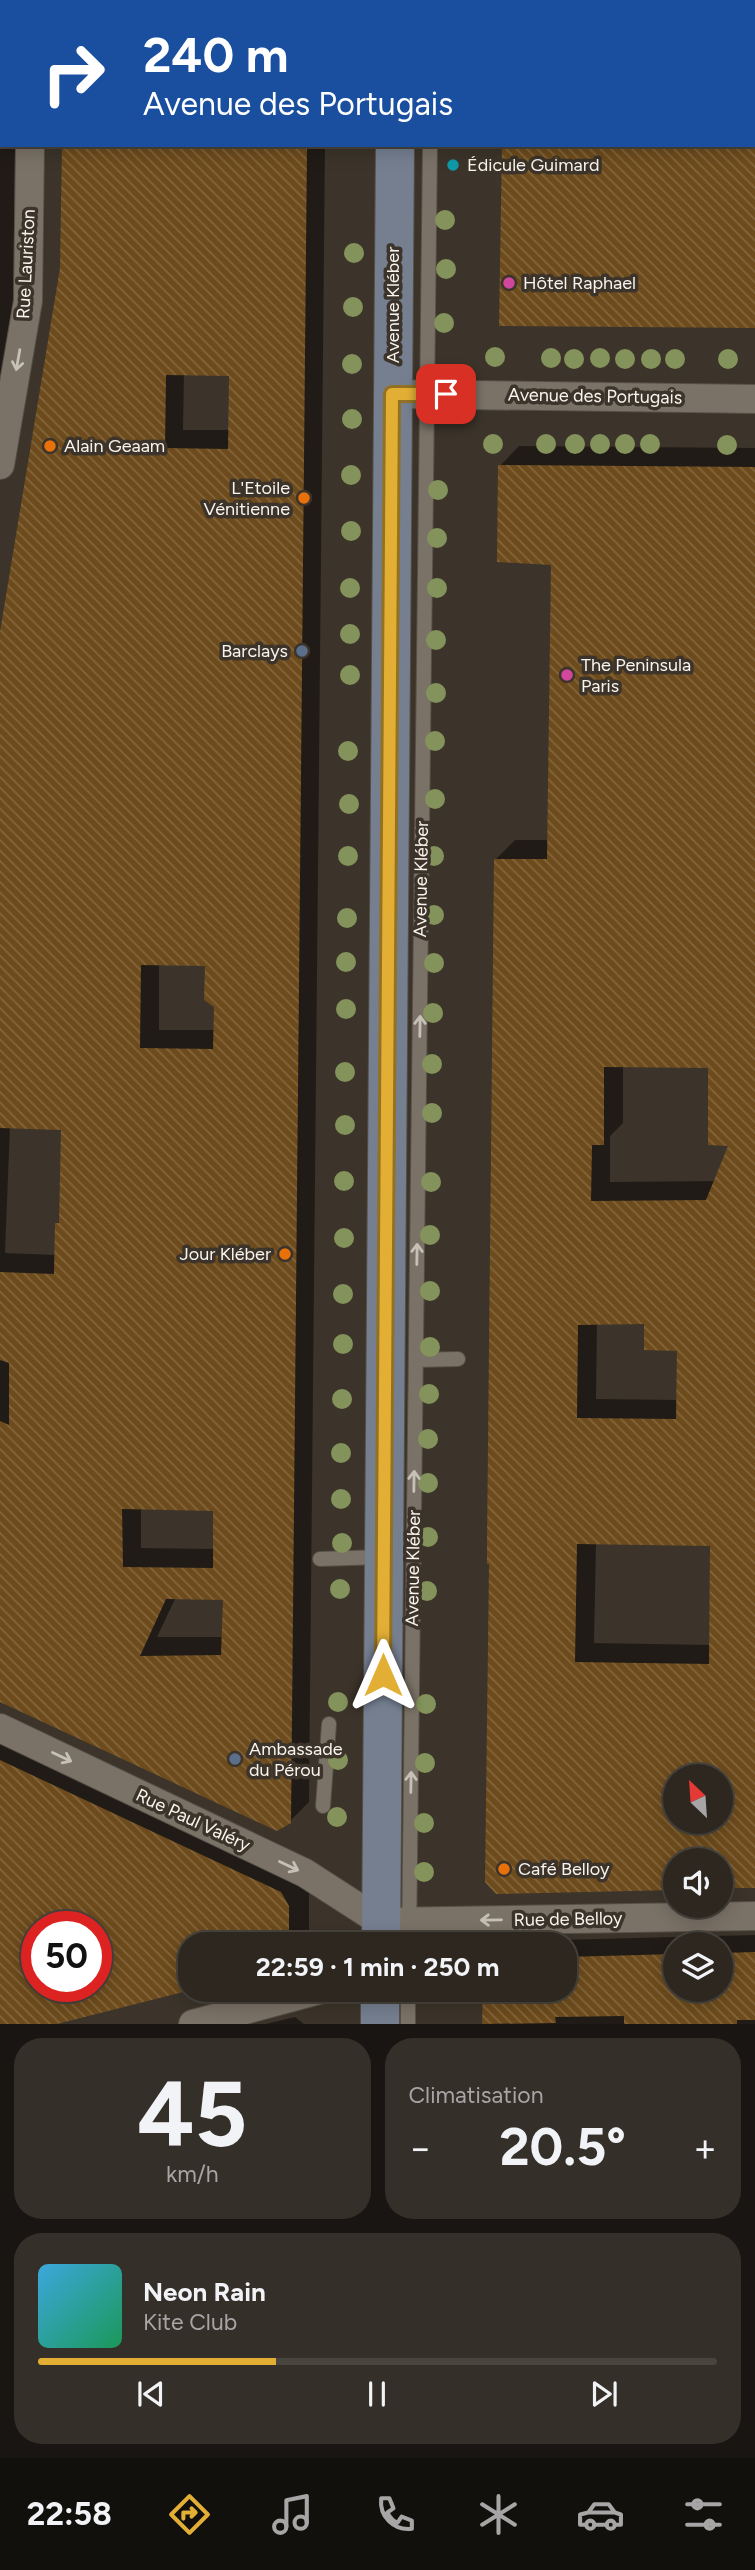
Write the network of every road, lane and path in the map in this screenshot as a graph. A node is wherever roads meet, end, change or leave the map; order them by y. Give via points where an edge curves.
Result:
1 (30, 147) edge
2 (395, 147) edge
3 (430, 147) edge
4 (410, 393) junction
5 (755, 399) edge
6 (0, 465) edge
7 (457, 1359) dead end
8 (416, 1360) junction
9 (383, 1557) junction
10 (320, 1559) dead end
11 (329, 1724) dead end
12 (0, 1728) edge
13 (323, 1806) dead end
14 (755, 1916) edge
15 (393, 1932) edge
16 (395, 1932) edge
17 (395, 1932) edge
18 (416, 1932) edge
19 (275, 2002) edge
20 (380, 2002) edge
21 (408, 2002) edge
22 (193, 2024) edge
23 (380, 2024) edge
24 (408, 2024) edge

1 -> 6 street, Rue Lauriston via 28,301
2 - 4 main road, Avenue Kléber
3 - 4 lane, Avenue Kléber
4 - 5 street, Avenue des Portugais
8 -> 4 lane, Avenue Kléber
4 - 9 main road, Avenue Kléber
7 - 8 lane
16 -> 8 lane, Avenue Kléber
9 - 10 lane, Avenue Kléber
9 - 17 main road, Avenue Kléber
11 - 13 lane
12 -> 15 street, Rue Paul Valéry via 304,1873
14 -> 18 street, Rue de Belloy
19 - 22 street
20 - 23 main road
21 - 24 lane

